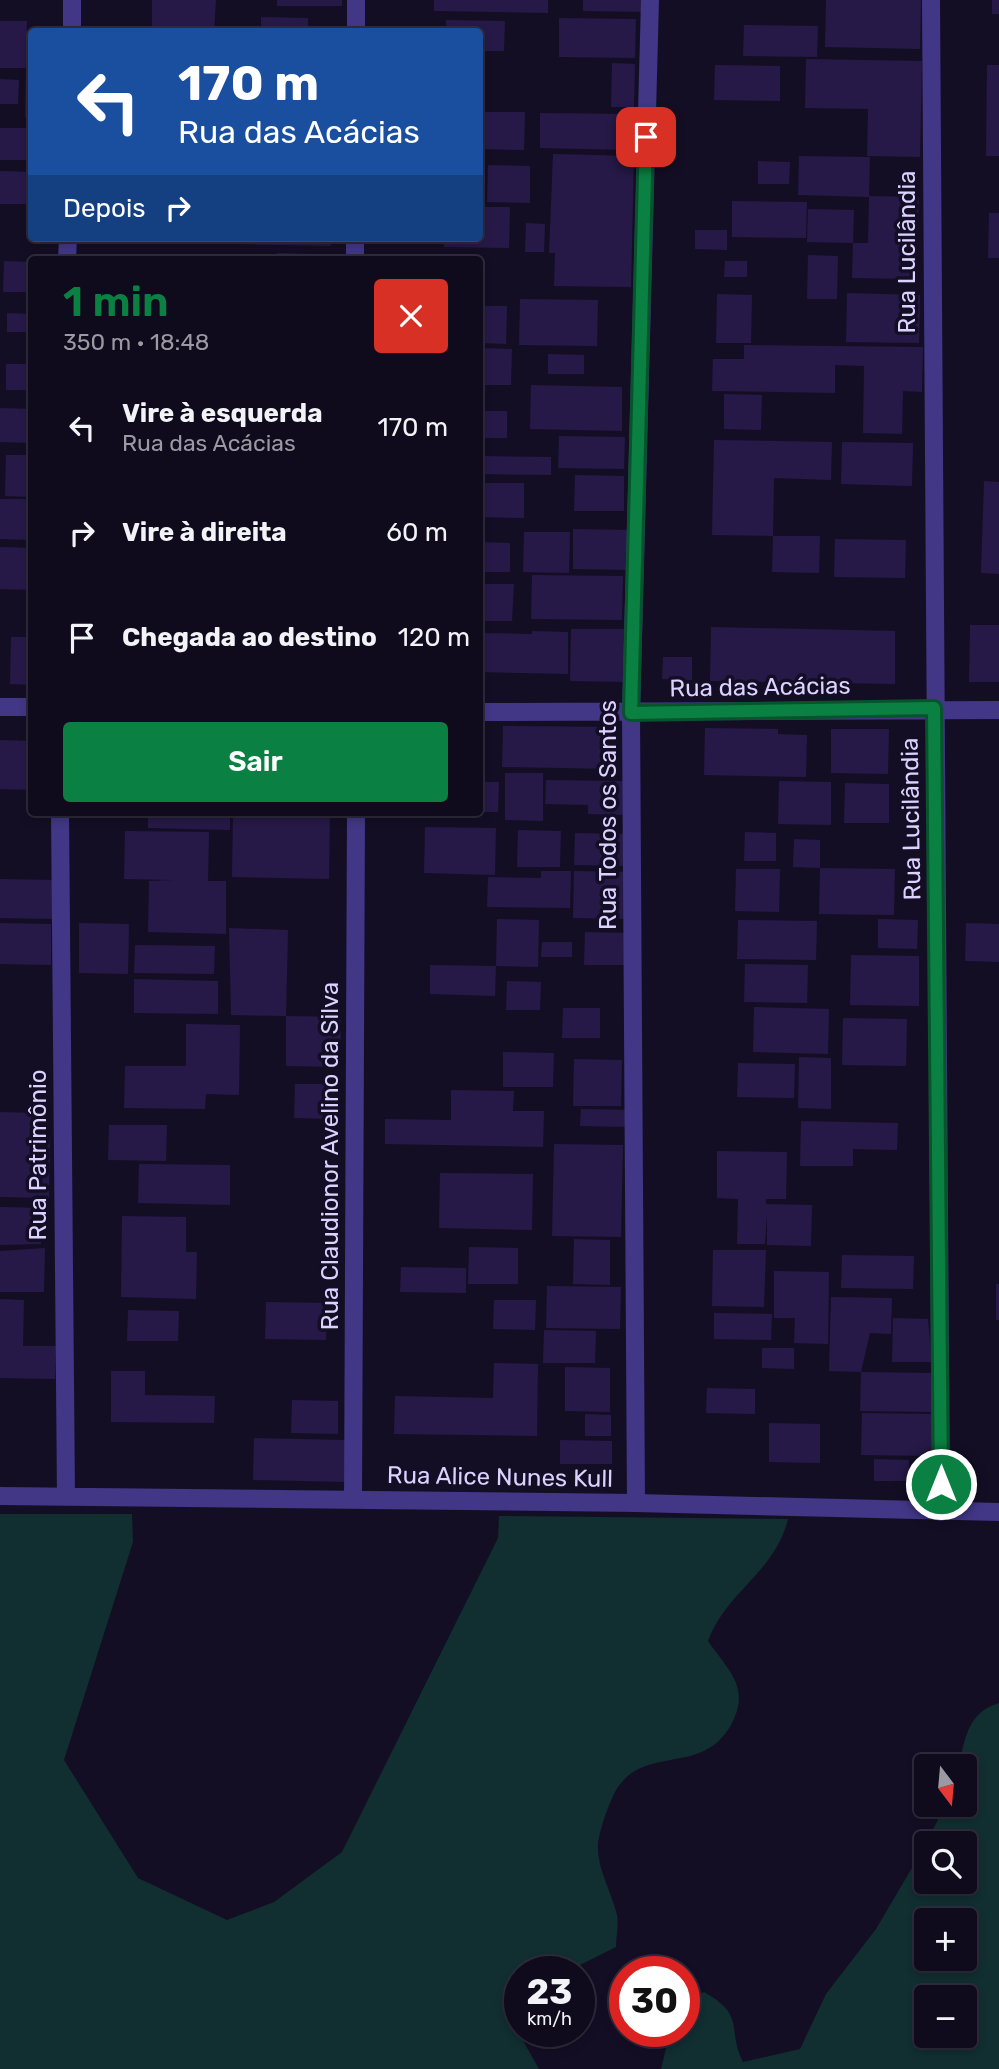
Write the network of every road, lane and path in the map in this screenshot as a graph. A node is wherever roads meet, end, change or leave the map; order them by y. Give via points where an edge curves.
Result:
1 (72, 0) edge
2 (356, 0) edge
3 (650, 0) edge
4 (931, 0) edge
5 (72, 28) edge
6 (356, 28) edge
7 (0, 707) edge
8 (28, 707) edge
9 (934, 708) junction
10 (999, 710) edge
11 (483, 712) edge
12 (631, 713) junction
13 (60, 816) edge
14 (356, 816) edge
15 (0, 1496) edge
16 (66, 1497) junction
17 (353, 1500) junction
18 (636, 1503) junction
19 (942, 1512) junction
20 (999, 1512) edge

1 - 5 street
2 - 6 street
3 - 12 street, Rua Todos os Santos
4 - 9 street, Rua Lucilândia
7 - 8 street
9 - 10 street, Rua das Acácias
9 - 12 street, Rua das Acácias
9 - 19 street, Rua Lucilândia
11 - 12 street, Rua das Acácias
12 - 18 street, Rua Todos os Santos
13 - 16 street, Rua Patrimônio
14 - 17 street, Rua Claudionor Avelino da Silva
15 - 16 street, Rua Alice Nunes Kull
16 - 17 street, Rua Alice Nunes Kull
17 - 18 street, Rua Alice Nunes Kull
18 - 19 street, Rua Alice Nunes Kull
19 - 20 street, Rua Alice Nunes Kull

